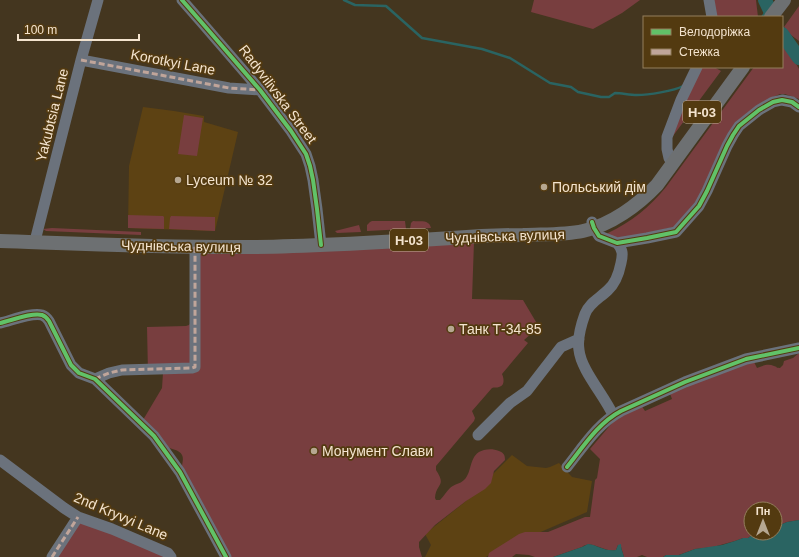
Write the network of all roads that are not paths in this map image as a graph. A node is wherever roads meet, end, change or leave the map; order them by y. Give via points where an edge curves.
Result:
1 (98, 0) edge
2 (182, 0) edge
3 (709, 0) edge
4 (784, 0) edge
5 (792, 0) edge
6 (712, 16) edge
7 (772, 16) edge
8 (780, 16) edge
9 (81, 60) junction
10 (696, 68) edge
11 (734, 68) edge
12 (742, 68) edge
13 (260, 90) junction
14 (799, 107) edge
15 (670, 158) junction
16 (593, 225) junction
17 (0, 236) edge
18 (36, 237) junction
19 (0, 241) edge
20 (320, 243) junction
21 (617, 243) junction
22 (195, 246) junction
23 (0, 323) edge
24 (579, 339) junction
25 (799, 348) edge
26 (95, 379) junction
27 (613, 415) junction
28 (478, 435) dead end
29 (0, 460) edge
30 (567, 467) dead end
31 (78, 517) junction
32 (52, 557) edge
33 (171, 557) edge
34 (226, 557) edge

1 - 9 street, Yakubtsia Lane
2 - 13 street, Radyvilivska Street
3 - 6 street
4 - 7 main road
5 - 8 main road
9 - 13 street, Korotkyi Lane via 229,88
9 - 18 street, Yakubtsia Lane
10 - 15 street via 667,137
11 - 15 main road, Чуднівська вулиця / Н-03
12 - 16 main road, Чуднівська вулиця / Н-03 via 648,195 608,222
13 - 20 street, Radyvilivska Street via 306,154 313,180
14 - 21 street via 782,100 773,102 739,126 699,206 676,232
15 - 16 main road, Чуднівська вулиця / Н-03 via 637,196
16 - 20 main road, Чуднівська вулиця / Н-03 via 583,231 562,234
16 - 21 street via 599,236
17 - 18 main road, Чуднівська вулиця / Н-03
18 - 20 main road, Чуднівська вулиця / Н-03
19 - 22 main road, Чуднівська вулиця / Н-03
20 - 22 main road, Чуднівська вулиця / Н-03 via 255,247
21 - 24 street via 622,248 617,279 608,291 591,304 582,322
22 - 26 street via 195,367 122,370
23 - 26 street via 34,315 47,317 74,369
24 - 27 street via 580,356 584,366
24 - 28 street via 561,347 527,391 510,403
25 - 27 street via 746,359 694,378
26 - 34 street via 158,442 180,472
27 - 30 street via 595,432
29 - 31 street, 2nd Kryvyi Lane
31 - 32 street
31 - 33 street, 2nd Kryvyi Lane via 168,553

